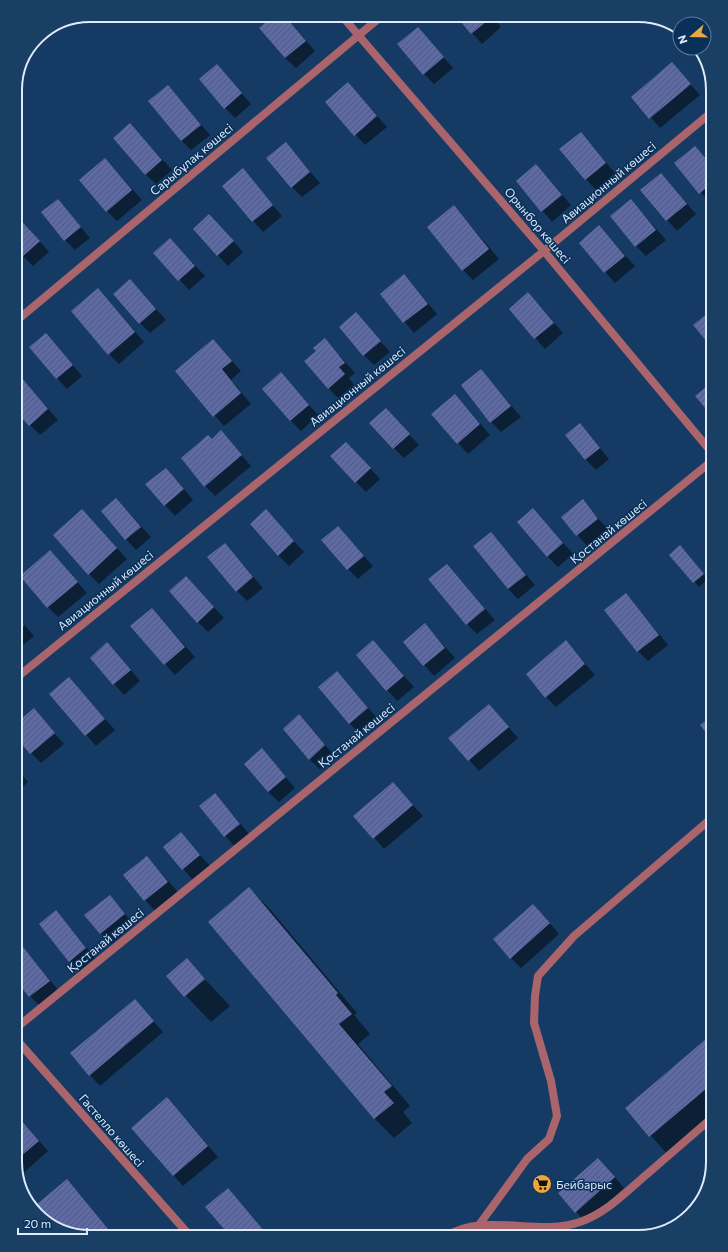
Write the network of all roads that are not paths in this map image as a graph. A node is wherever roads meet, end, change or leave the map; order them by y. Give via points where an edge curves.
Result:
1 (347, 22) edge
2 (375, 22) edge
3 (359, 35) junction
4 (706, 117) edge
5 (544, 251) junction
6 (22, 316) edge
7 (706, 446) edge
8 (706, 466) edge
9 (22, 673) edge
10 (706, 823) edge
11 (22, 1023) edge
12 (22, 1046) edge
13 (706, 1123) edge
14 (479, 1225) junction
15 (185, 1230) edge
16 (460, 1230) edge

1 - 3 street, Орынбор көшесі
2 - 3 street, Сарыбұлақ көшесі
3 - 5 street, Орынбор көшесі
3 - 6 street, Сарыбұлақ көшесі
4 - 5 street, Авиационный көшесі
5 - 7 street, Орынбор көшесі
5 - 9 street, Авиационный көшесі
8 - 11 street, Қостанай көшесі
10 - 14 street via 574,936 538,976 534,1023 551,1081 557,1116 549,1139 527,1159
12 - 15 street, Гастелло көшесі
13 - 14 street via 605,1211 579,1222 553,1227
14 - 16 street

